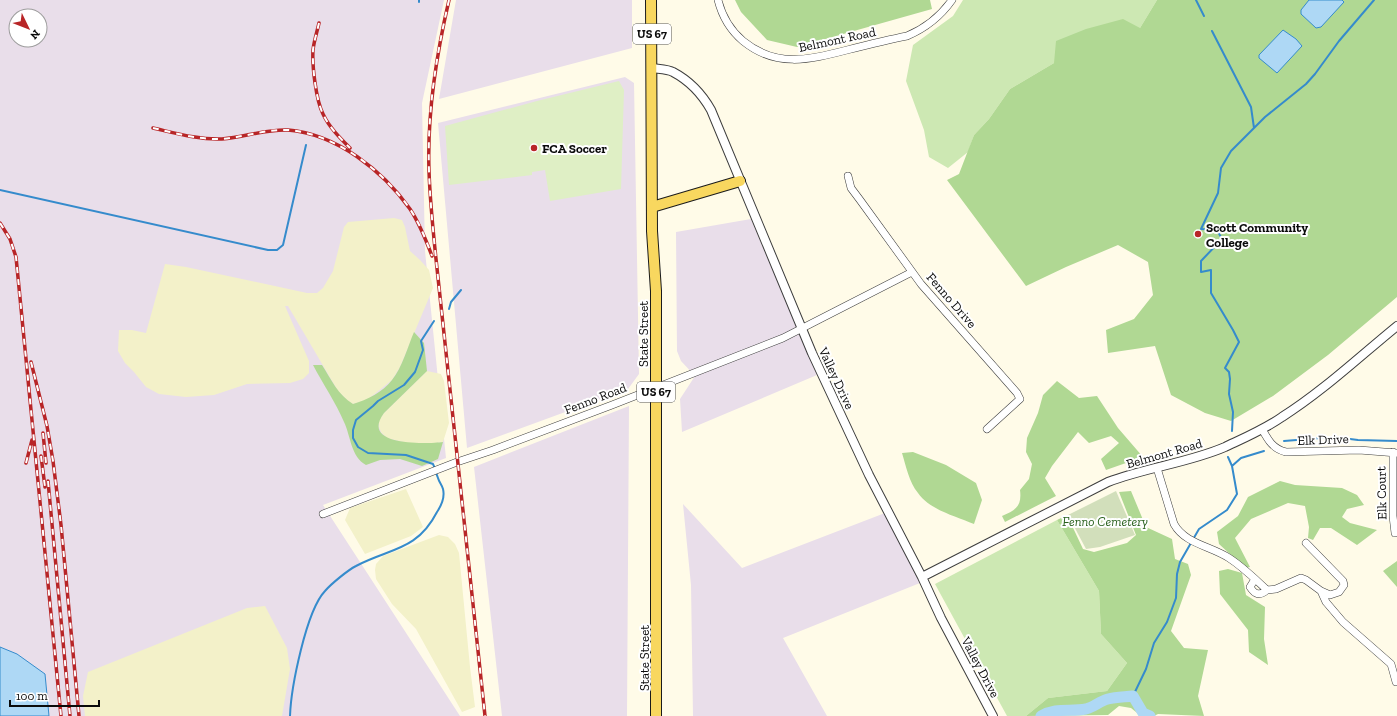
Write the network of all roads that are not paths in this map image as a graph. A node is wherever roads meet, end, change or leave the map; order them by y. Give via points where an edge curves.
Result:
1 (651, 0) edge
2 (718, 0) edge
3 (952, 0) edge
4 (652, 68) junction
5 (848, 176) dead end
6 (740, 180) junction
7 (652, 207) junction
8 (912, 272) junction
9 (1397, 326) edge
10 (802, 329) junction
11 (656, 388) junction
12 (987, 429) dead end
13 (1262, 429) junction
14 (1395, 452) edge
15 (1157, 468) junction
16 (323, 514) dead end
17 (1395, 533) dead end
18 (1306, 543) dead end
19 (922, 577) junction
20 (1255, 579) junction
21 (1267, 590) junction
22 (1321, 592) junction
23 (1396, 682) dead end
24 (656, 716) edge
25 (993, 716) edge

1 - 4 main road, State Street / US 67
2 - 3 street, Belmont Road via 726,21 752,48 772,57 796,60 813,59 907,36 932,22
4 - 6 street, Valley Drive via 672,71 698,90 711,110
4 - 7 main road, State Street / US 67
5 - 8 street, Fenno Drive via 851,188
6 - 7 main road
6 - 10 street, Valley Drive
7 - 11 main road, State Street / US 67 via 656,291
8 - 10 street, Fenno Road
8 - 12 street, Fenno Drive via 1020,399
9 - 13 street, Belmont Road via 1302,404
10 - 11 street, Fenno Road
10 - 19 street, Valley Drive via 869,475
11 - 16 street, Fenno Road
11 - 24 main road, State Street / US 67
13 - 14 street, Elk Drive via 1278,450 1286,452
13 - 15 street, Belmont Road via 1212,452
14 - 17 street, Elk Court via 1392,516
15 - 19 street, Belmont Road via 1130,474 1102,485
15 - 20 street via 1174,524 1179,532 1194,542 1226,556
18 - 22 street via 1343,581 1344,585 1339,592 1330,595
19 - 25 street, Valley Drive
20 - 21 street
20 - 21 street via 1250,587 1253,591 1263,594
21 - 22 street via 1276,589 1301,578
22 - 23 street via 1343,622 1391,664

